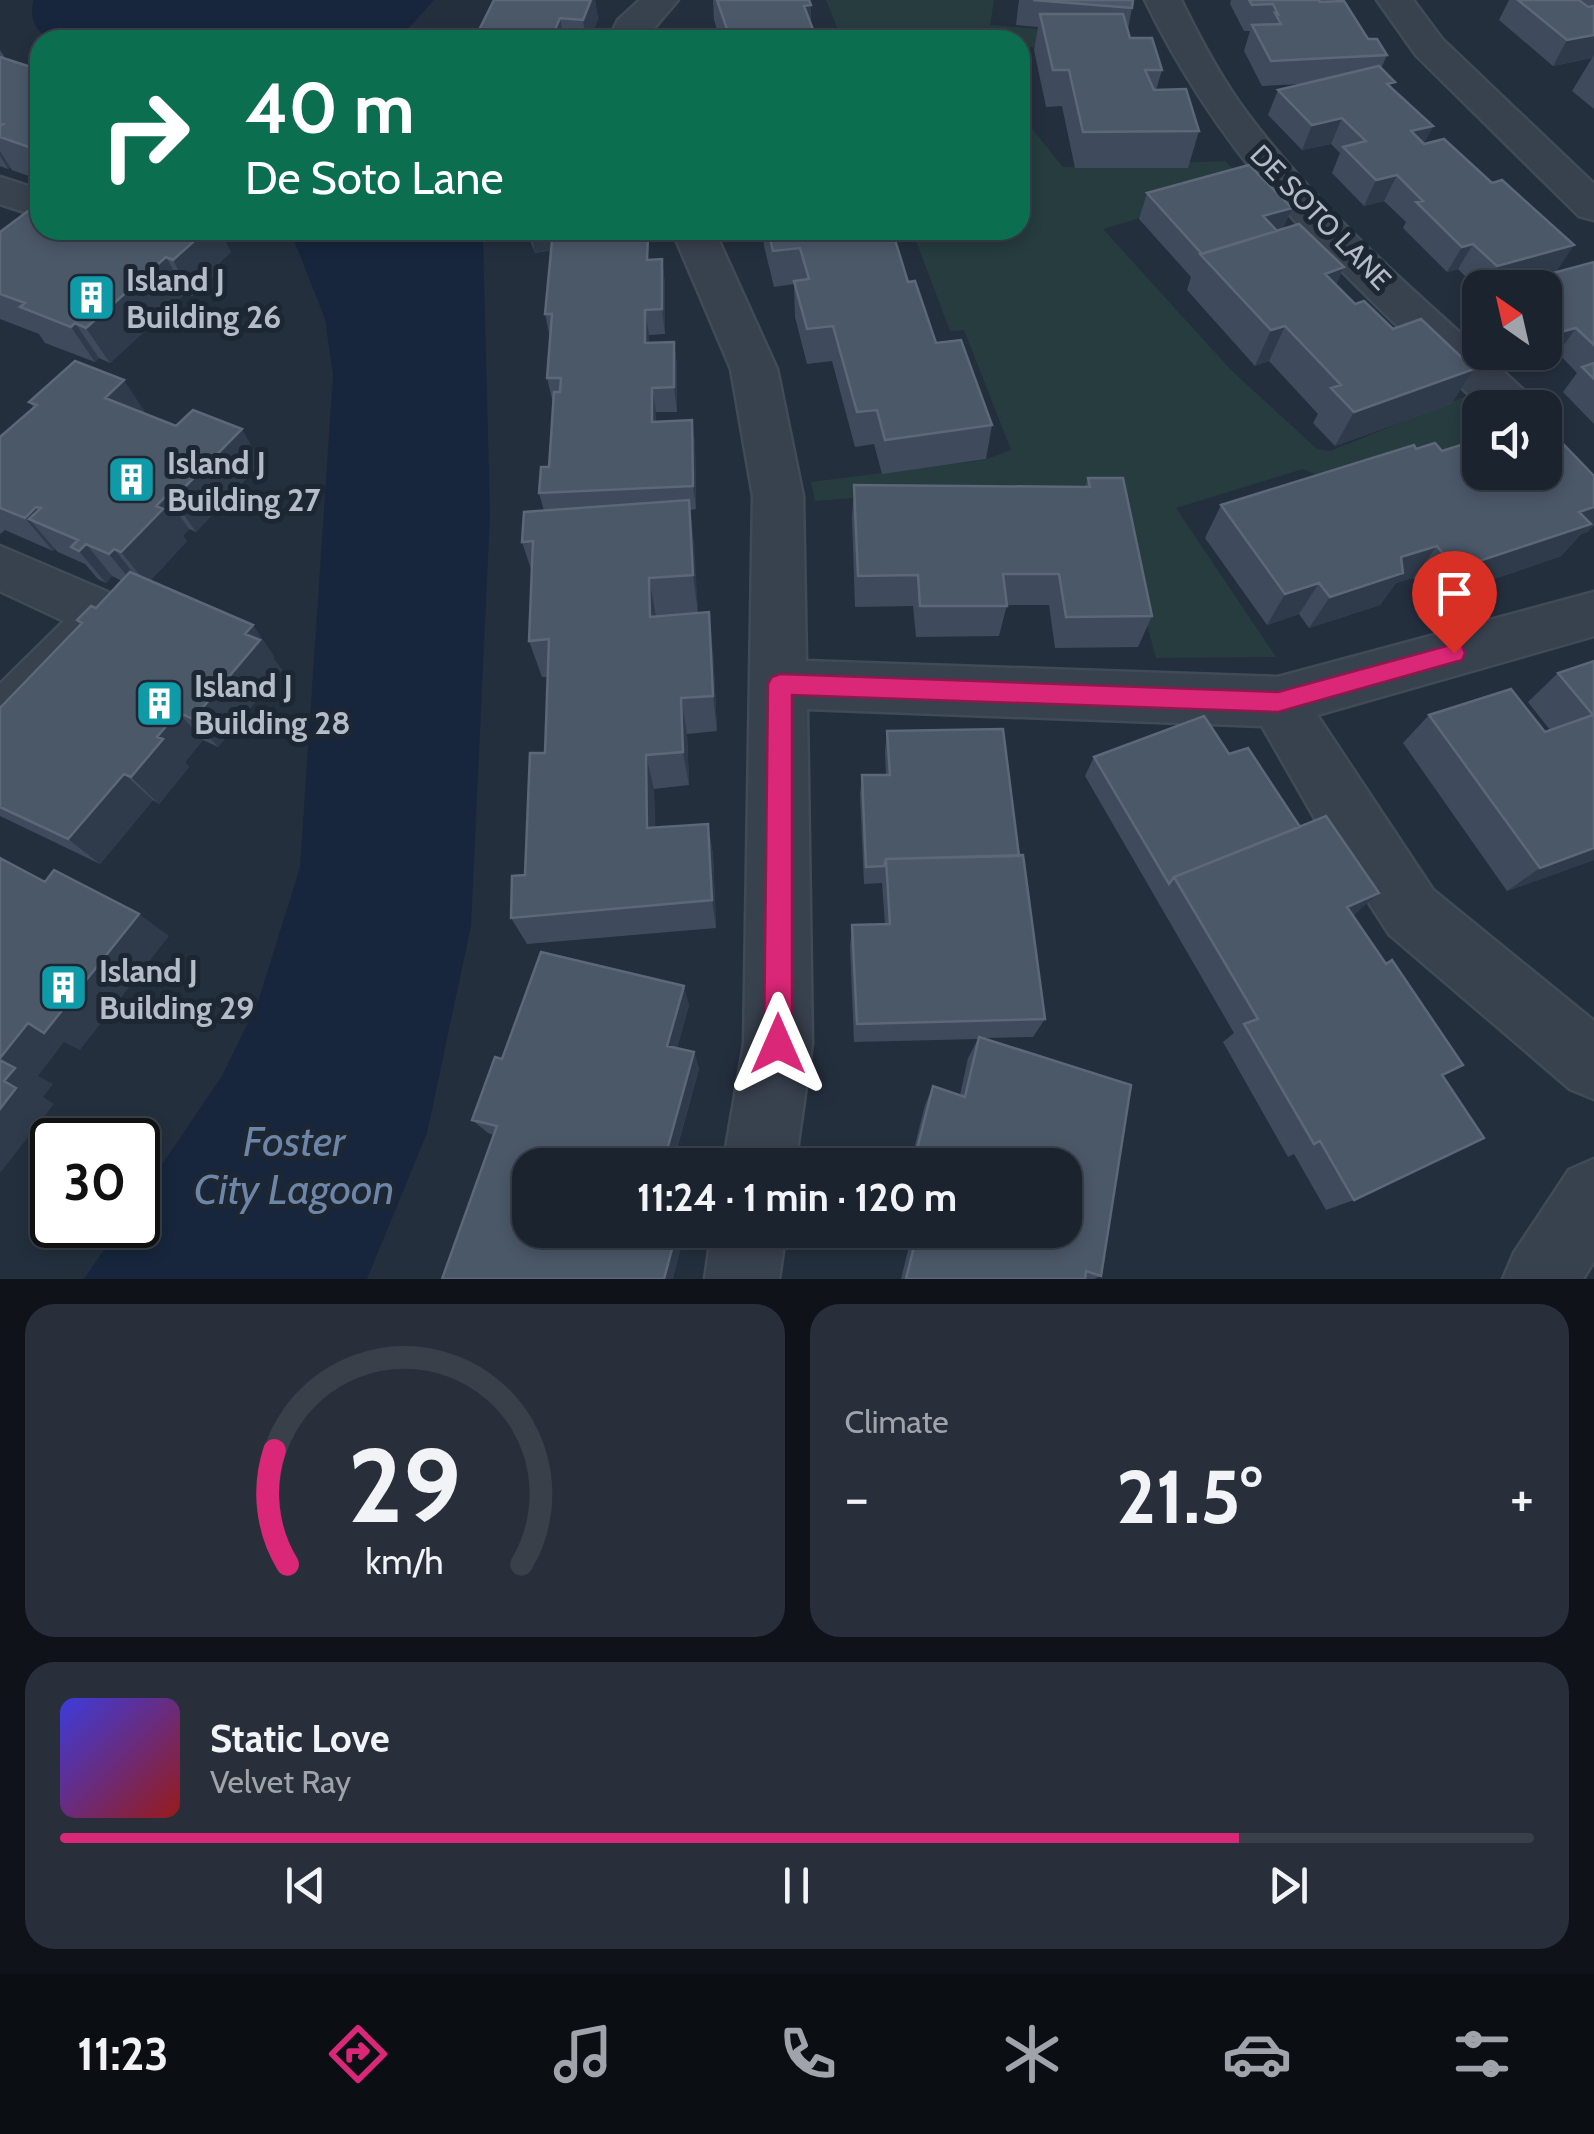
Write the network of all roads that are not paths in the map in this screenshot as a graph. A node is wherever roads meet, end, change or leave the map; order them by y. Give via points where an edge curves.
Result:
1 (660, 0) edge
2 (1163, 0) edge
3 (1395, 0) edge
4 (631, 30) edge
5 (0, 190) edge
6 (1594, 206) edge
7 (30, 218) edge
8 (696, 240) edge
9 (1495, 390) edge
10 (0, 568) edge
11 (1594, 614) edge
12 (780, 684) junction
13 (1278, 702) junction
14 (0, 722) edge
15 (1594, 1065) edge
16 (762, 1148) edge
17 (1594, 1195) edge
18 (746, 1248) edge
19 (742, 1279) edge
20 (1540, 1279) edge

1 - 4 street
2 - 9 street, DE SOTO LANE via 1211,95 1266,164
3 - 6 street via 1429,48
5 - 7 street
8 - 12 street via 754,368 778,496
10 - 14 street via 105,616
11 - 13 street
12 - 13 street
12 - 16 street via 778,1044
13 - 15 street via 1411,912
17 - 20 street
18 - 19 street

